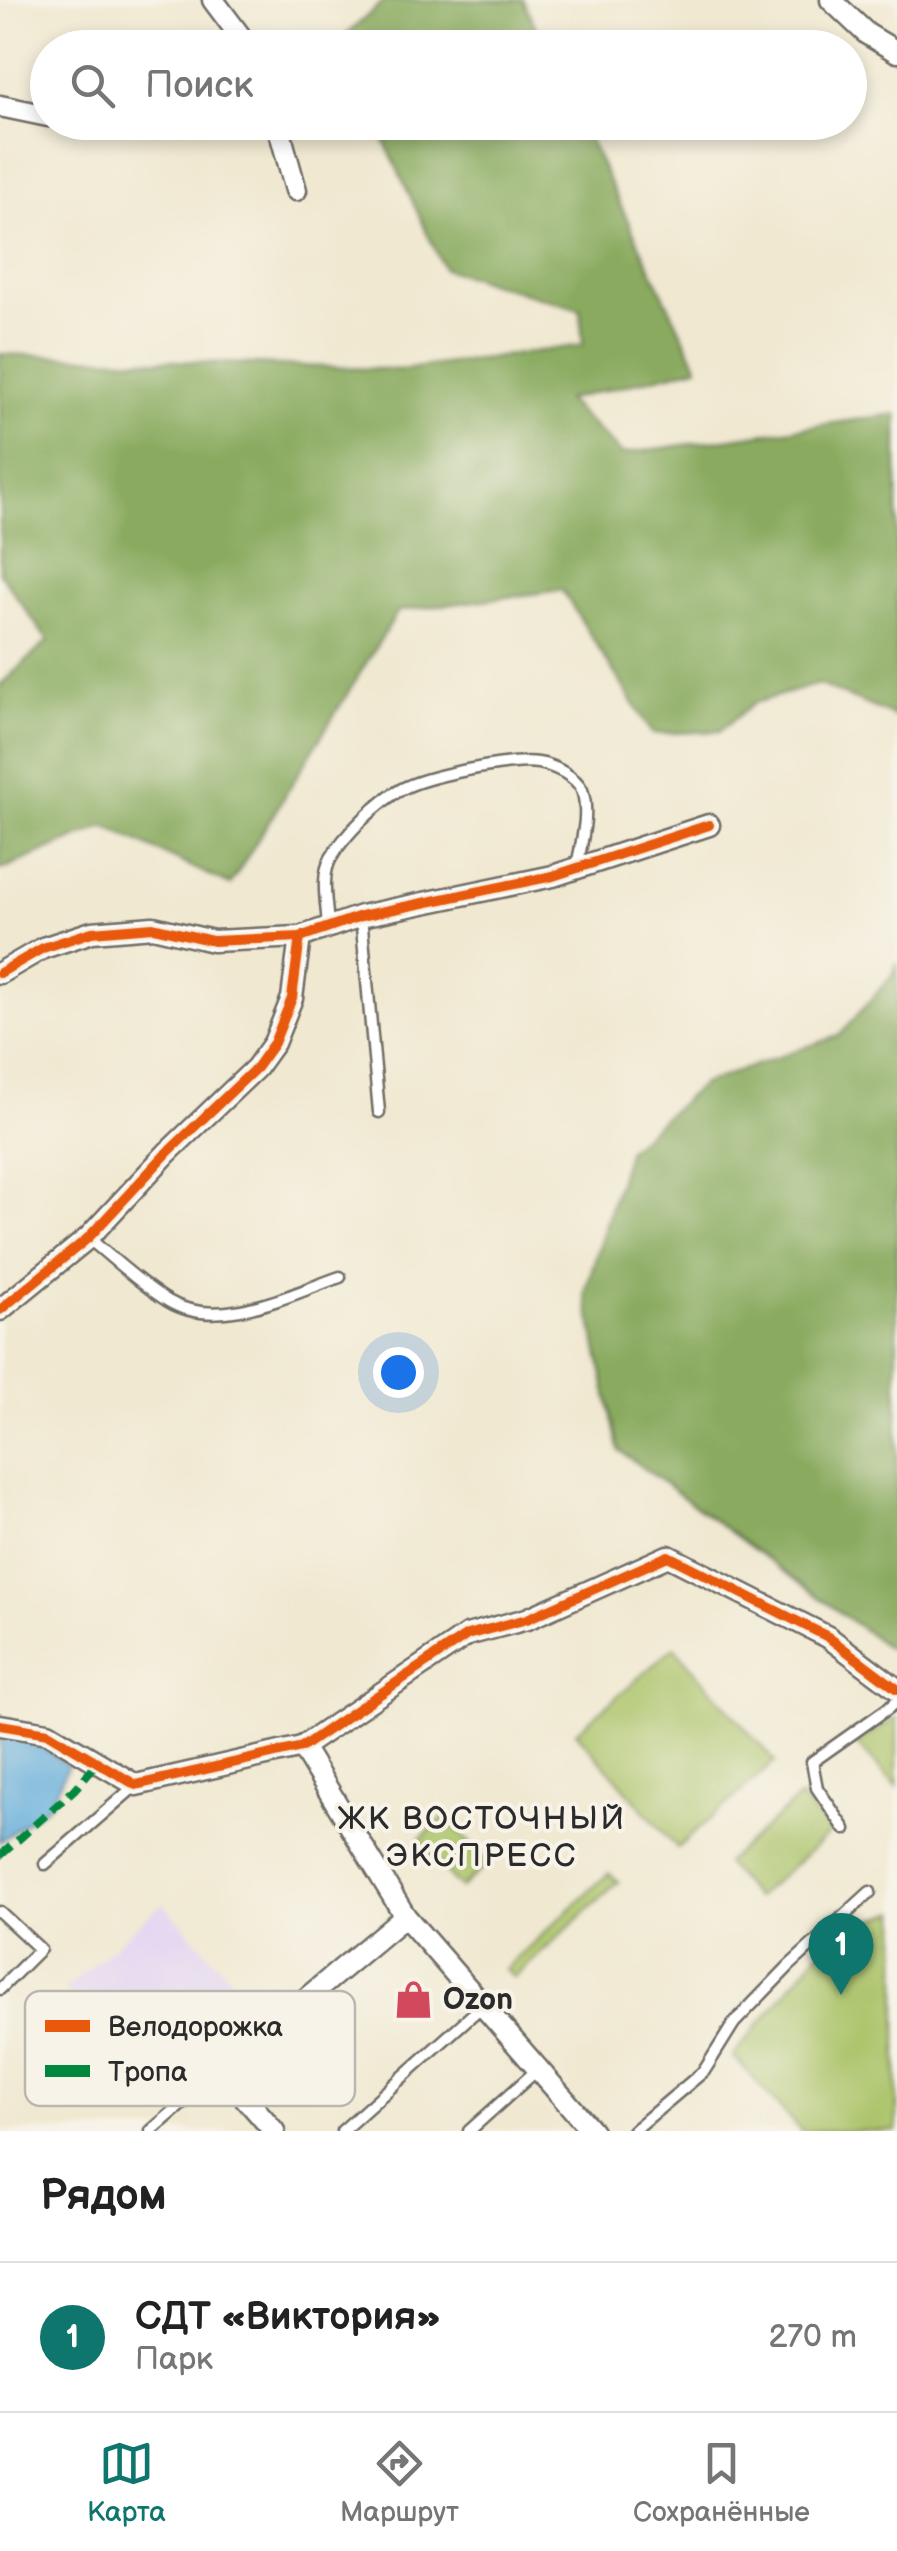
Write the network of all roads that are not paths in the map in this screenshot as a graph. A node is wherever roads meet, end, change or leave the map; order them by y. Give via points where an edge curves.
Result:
1 (213, 0) edge
2 (830, 0) edge
3 (236, 30) edge
4 (864, 30) edge
5 (867, 33) edge
6 (897, 52) edge
7 (0, 106) edge
8 (30, 112) edge
9 (283, 140) edge
10 (296, 190) dead end
11 (709, 825) dead end
12 (577, 866) junction
13 (361, 916) junction
14 (328, 927) junction
15 (300, 937) junction
16 (0, 972) edge
17 (379, 1112) dead end
18 (88, 1238) junction
19 (340, 1278) dead end
20 (0, 1310) edge
21 (897, 1690) edge
22 (897, 1702) edge
23 (0, 1725) edge
24 (302, 1747) junction
25 (136, 1785) junction
26 (845, 1829) dead end
27 (45, 1864) dead end
28 (870, 1892) dead end
29 (0, 1912) edge
30 (405, 1916) junction
31 (0, 1990) edge
32 (315, 1991) edge
33 (481, 2007) junction
34 (537, 2070) junction
35 (180, 2106) edge
36 (252, 2106) edge
37 (152, 2131) edge
38 (274, 2131) edge
39 (342, 2131) edge
40 (468, 2131) edge
41 (592, 2131) edge
42 (634, 2131) edge

1 - 3 street
2 - 4 street
5 - 6 street
7 - 8 street
9 - 10 street
11 - 12 street
12 - 13 street
12 - 14 lane via 582,789 570,775 538,763 490,766 405,787 378,804 331,858 325,876
13 - 14 street
13 - 17 lane
14 - 15 street
15 - 16 street via 213,941 153,928 92,932
15 - 18 street via 292,998 274,1043
18 - 19 lane via 170,1302 196,1312 237,1311
18 - 20 street
21 - 24 street via 828,1637 668,1556 527,1619 467,1635
22 - 26 lane via 812,1762 818,1788
23 - 25 street via 48,1733
24 - 25 street
24 - 30 street
25 - 27 lane
28 - 42 lane via 734,2024 704,2071
29 - 31 lane via 40,1949
30 - 32 street
30 - 33 street
33 - 34 street
33 - 39 lane
34 - 40 lane
34 - 41 street
35 - 37 lane
36 - 38 street

